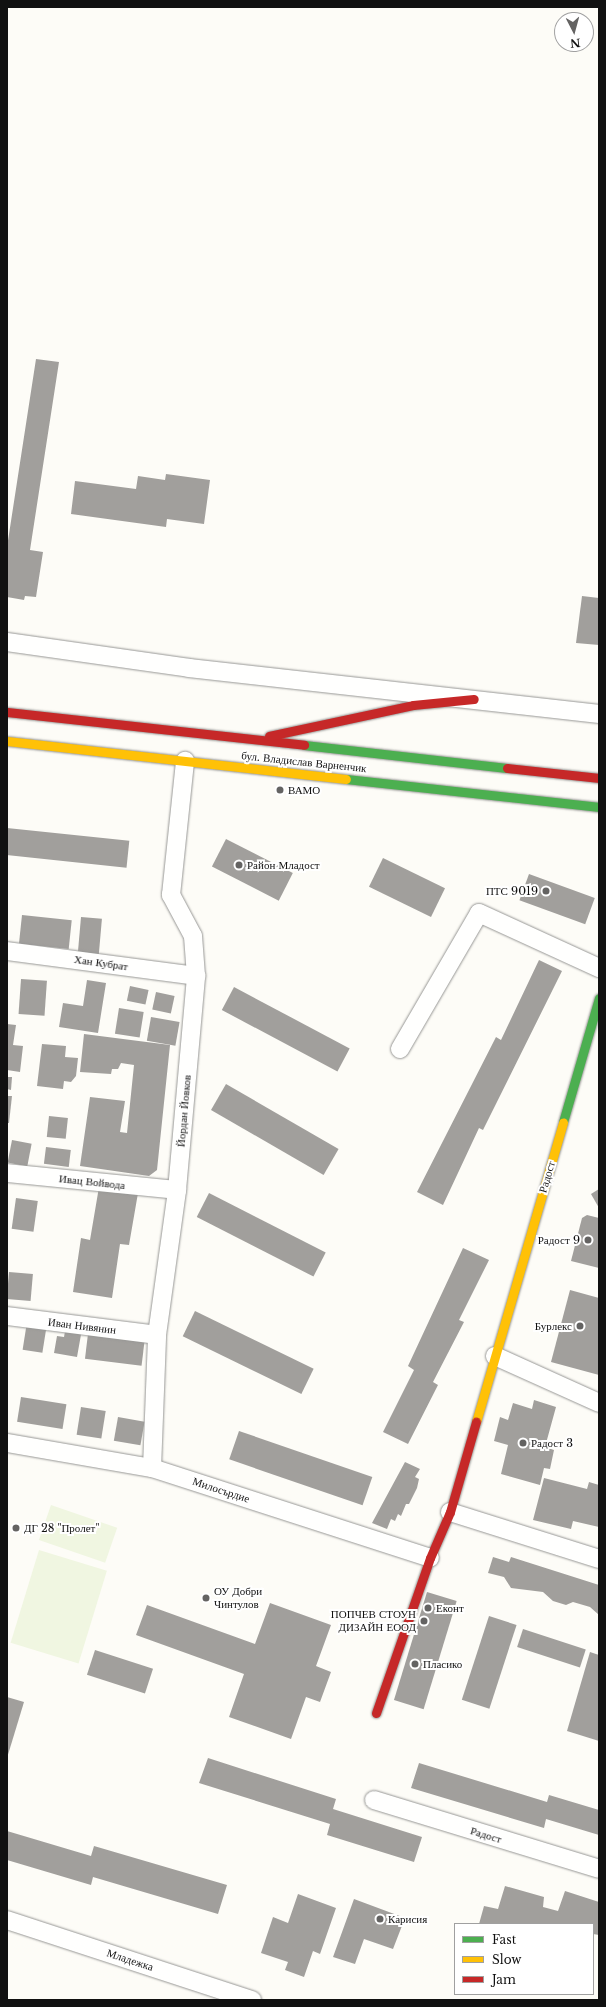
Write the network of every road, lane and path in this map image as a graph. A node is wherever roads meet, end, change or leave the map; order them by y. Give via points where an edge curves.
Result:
1 (7, 642) edge
2 (474, 699) junction
3 (7, 712) edge
4 (599, 714) edge
5 (7, 740) edge
6 (255, 740) junction
7 (186, 761) junction
8 (599, 778) edge
9 (599, 807) edge
10 (7, 951) edge
11 (599, 968) edge
12 (196, 976) junction
13 (599, 998) edge
14 (400, 1049) dead end
15 (7, 1173) edge
16 (178, 1190) junction
17 (7, 1316) edge
18 (157, 1335) junction
19 (495, 1356) junction
20 (599, 1403) edge
21 (7, 1443) edge
22 (152, 1468) junction
23 (450, 1512) junction
24 (430, 1558) junction
25 (599, 1559) edge
26 (376, 1713) dead end
27 (374, 1800) dead end
28 (599, 1869) edge
29 (7, 1920) edge
30 (252, 2000) edge

1 - 2 street via 188,668
2 - 4 street
2 - 6 main road via 413,705
3 - 6 main road, бул. Владислав Варненчик
5 - 7 main road, бул. Владислав Варненчик
6 - 8 main road, бул. Владислав Варненчик
7 - 9 main road, бул. Владислав Варненчик
7 - 12 street, Йордан Йовков via 171,895 193,936
10 - 12 street, Хан Кубрат
11 - 14 street via 480,913
12 - 16 street, Йордан Йовков
13 - 19 main road, Радост
15 - 16 street, Ивац Войвода
16 - 18 street, Йордан Йовков
17 - 18 street, Иван Нивянин
18 - 22 street, Йордан Йовков
19 - 20 street
19 - 23 main road, Радост
21 - 22 street, Милосърдие
22 - 24 street, Милосърдие
23 - 24 main road, Радост
23 - 25 street
24 - 26 main road, Радост
27 - 28 street, Радост
29 - 30 street, Младежка

